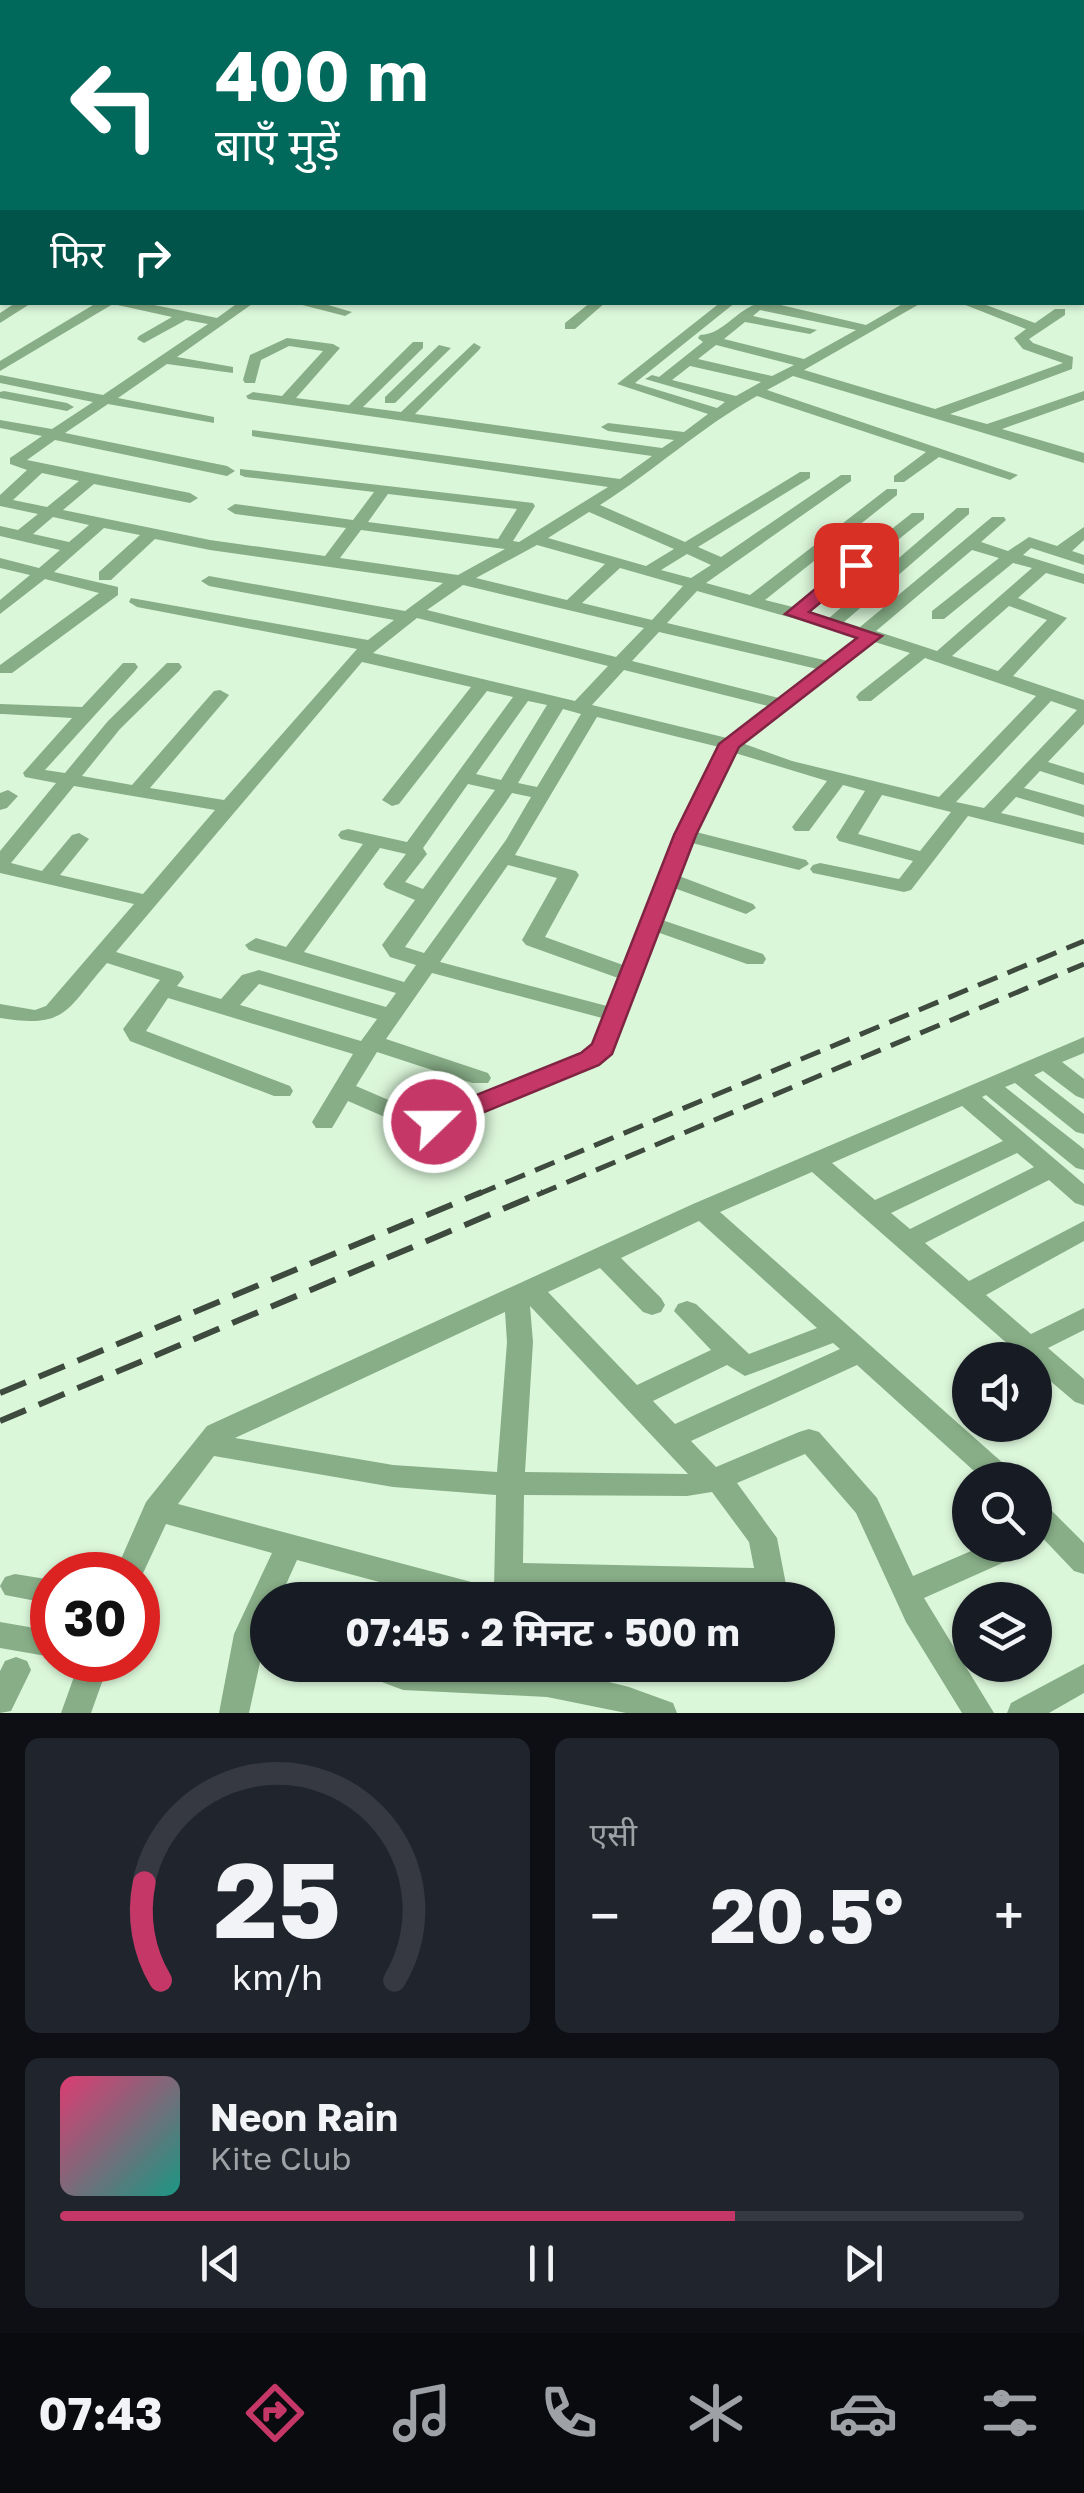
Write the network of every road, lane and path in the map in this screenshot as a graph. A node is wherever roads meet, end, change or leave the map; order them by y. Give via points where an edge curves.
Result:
1 (23, 305) edge
2 (103, 305) edge
3 (244, 305) edge
4 (311, 305) edge
5 (596, 305) edge
6 (726, 305) edge
7 (759, 305) edge
8 (764, 305) edge
9 (817, 305) edge
10 (911, 305) edge
11 (972, 305) edge
12 (166, 306) edge
13 (345, 312) dead end
14 (1060, 312) dead end
15 (184, 315) junction
16 (0, 318) edge
17 (218, 322) junction
18 (738, 322) junction
19 (570, 326) dead end
20 (1034, 327) junction
21 (855, 330) junction
22 (689, 334) junction
23 (781, 336) junction
24 (144, 339) dead end
25 (714, 340) junction
26 (418, 345) dead end
27 (474, 347) dead end
28 (834, 347) junction
29 (444, 348) dead end
30 (759, 351) junction
31 (164, 359) junction
32 (688, 361) junction
33 (0, 367) edge
34 (798, 367) junction
35 (228, 370) dead end
36 (636, 375) junction
37 (662, 381) junction
38 (773, 381) junction
39 (1, 390) edge
40 (755, 391) junction
41 (1084, 395) edge
42 (366, 396) junction
43 (105, 400) junction
44 (286, 400) junction
45 (738, 401) junction
46 (67, 407) dead end
47 (352, 410) junction
48 (396, 411) junction
49 (719, 413) junction
50 (938, 414) junction
51 (652, 419) dead end
52 (209, 420) dead end
53 (430, 421) junction
54 (0, 424) edge
55 (608, 427) dead end
56 (988, 428) junction
57 (257, 433) dead end
58 (691, 433) junction
59 (52, 434) junction
60 (369, 447) junction
61 (938, 451) junction
62 (404, 452) junction
63 (666, 452) junction
64 (1084, 458) edge
65 (7, 462) edge
66 (38, 468) junction
67 (227, 471) dead end
68 (246, 472) dead end
69 (1010, 475) dead end
70 (805, 476) dead end
71 (92, 478) junction
72 (846, 478) dead end
73 (622, 484) junction
74 (385, 488) junction
75 (190, 498) dead end
76 (0, 501) edge
77 (588, 506) junction
78 (235, 509) dead end
79 (963, 511) dead end
80 (50, 512) junction
81 (918, 516) dead end
82 (998, 520) dead end
83 (102, 522) junction
84 (356, 525) junction
85 (0, 532) edge
86 (153, 532) junction
87 (1084, 532) edge
88 (20, 536) junction
89 (529, 543) junction
90 (502, 544) junction
91 (970, 544) junction
92 (74, 548) junction
93 (684, 548) junction
94 (1060, 552) junction
95 (1009, 556) junction
96 (1084, 560) edge
97 (618, 561) junction
98 (329, 562) junction
99 (0, 563) edge
100 (721, 563) junction
101 (1043, 567) junction
102 (650, 570) junction
103 (44, 574) junction
104 (105, 576) dead end
105 (461, 580) junction
106 (1084, 580) edge
107 (209, 581) dead end
108 (694, 583) junction
109 (1006, 599) junction
110 (753, 601) junction
111 (137, 602) dead end
112 (572, 604) junction
113 (0, 610) edge
114 (411, 614) junction
115 (794, 614) junction
116 (938, 614) dead end
117 (657, 623) junction
118 (832, 624) junction
119 (868, 634) junction
120 (365, 650) junction
121 (933, 654) junction
122 (621, 662) junction
123 (129, 667) dead end
124 (172, 667) dead end
125 (830, 667) junction
126 (6, 669) dead end
127 (1002, 677) junction
128 (483, 684) junction
129 (1049, 693) junction
130 (524, 694) junction
131 (220, 695) dead end
132 (866, 697) dead end
133 (558, 702) junction
134 (781, 704) junction
135 (4, 709) dead end
136 (586, 709) junction
137 (1084, 709) edge
138 (85, 713) junction
139 (729, 744) junction
140 (1036, 764) junction
141 (466, 778) junction
142 (838, 778) junction
143 (1084, 779) edge
144 (68, 780) junction
145 (507, 786) junction
146 (877, 786) junction
147 (1012, 790) junction
148 (136, 792) junction
149 (543, 794) junction
150 (392, 800) dead end
151 (955, 805) junction
152 (229, 807) junction
153 (1084, 811) edge
154 (990, 813) junction
155 (802, 826) dead end
156 (348, 835) dead end
157 (685, 835) junction
158 (1082, 836) edge
159 (79, 840) dead end
160 (375, 841) junction
161 (412, 849) junction
162 (503, 858) junction
163 (926, 858) junction
164 (0, 865) edge
165 (46, 878) junction
166 (668, 879) junction
167 (428, 898) junction
168 (148, 901) junction
169 (746, 908) dead end
170 (651, 923) junction
171 (256, 945) dead end
172 (101, 954) junction
173 (291, 955) junction
174 (756, 960) dead end
175 (428, 964) junction
176 (631, 976) junction
177 (165, 990) junction
178 (410, 990) junction
179 (226, 1008) junction
180 (0, 1011) edge
181 (616, 1015) junction
182 (390, 1016) junction
183 (1084, 1044) edge
184 (370, 1046) junction
185 (1045, 1061) junction
186 (1017, 1073) junction
187 (480, 1078) dead end
188 (341, 1089) junction
189 (282, 1090) dead end
190 (976, 1090) junction
191 (1084, 1091) edge
192 (324, 1122) dead end
193 (1084, 1126) edge
194 (1020, 1142) junction
195 (814, 1160) junction
196 (1084, 1162) edge
197 (1052, 1169) junction
198 (1084, 1197) edge
199 (702, 1210) junction
200 (873, 1211) junction
201 (1084, 1230) edge
202 (908, 1242) junction
203 (603, 1255) junction
204 (523, 1292) junction
205 (968, 1293) junction
206 (652, 1304) dead end
207 (687, 1311) dead end
208 (1084, 1318) edge
209 (838, 1330) junction
210 (1025, 1342) edge
211 (1038, 1342) edge
212 (862, 1351) junction
213 (729, 1352) junction
214 (1052, 1366) edge
215 (1084, 1395) edge
216 (634, 1398) junction
217 (671, 1438) junction
218 (207, 1444) junction
219 (983, 1462) edge
220 (715, 1480) junction
221 (510, 1483) junction
222 (156, 1510) junction
223 (1052, 1535) edge
224 (290, 1546) junction
225 (138, 1552) edge
226 (976, 1562) edge
227 (1084, 1562) edge
228 (385, 1582) edge
229 (504, 1582) edge
230 (771, 1582) edge
231 (15, 1586) dead end
232 (30, 1588) edge
233 (906, 1592) junction
234 (0, 1634) edge
235 (30, 1640) edge
236 (16, 1670) dead end
237 (1084, 1677) edge
238 (88, 1682) edge
239 (563, 1682) edge
240 (0, 1700) edge
241 (76, 1713) edge
242 (234, 1713) edge
243 (662, 1713) edge
244 (979, 1713) edge
245 (1022, 1713) edge

1 - 16 street
2 - 33 street
3 - 17 street
4 - 13 street
5 - 19 street
6 - 22 street
7 - 18 street
8 - 21 street
9 - 21 street
10 - 21 street
11 - 20 street
12 - 15 street
14 - 20 street
15 - 17 street
15 - 24 street
17 - 31 street
18 - 21 street
18 - 23 street
18 - 25 street
20 - 50 street via 1021,336 1024,344 1068,363
21 - 28 street
22 - 25 street
22 - 36 street
23 - 28 street
23 - 30 street
25 - 30 street
25 - 32 street
26 - 42 street
27 - 48 street via 416,405
28 - 34 street
29 - 48 street
30 - 34 street
31 - 35 street
31 - 43 street
32 - 37 street
32 - 38 street
34 - 38 street
34 - 50 street
36 - 37 street
36 - 49 street via 624,386
37 - 45 street
38 - 40 street
39 - 43 street via 21,383
39 - 46 street
40 - 45 street
40 - 61 street
41 - 56 street
42 - 47 street
42 - 48 street
43 - 52 street
43 - 59 street
44 - 44 street via 252,388 255,358 281,344 333,348
44 - 47 street
45 - 49 street
47 - 48 street
48 - 53 street
48 - 60 street
49 - 58 street
50 - 56 street
51 - 58 street
53 - 62 street
53 - 63 street
54 - 59 street
55 - 58 street
56 - 64 street
57 - 60 street
58 - 63 street
59 - 65 street
59 - 67 street
60 - 62 street
61 - 69 street
61 - 110 street
62 - 73 street
63 - 73 street
65 - 66 street
66 - 71 street
66 - 76 street
68 - 74 street
70 - 93 street
71 - 75 street
71 - 80 street
72 - 100 street
73 - 77 street
74 - 84 street
74 - 90 street via 527,506
76 - 80 street
77 - 89 street
77 - 93 street
78 - 84 street
79 - 118 street
80 - 83 street
80 - 88 street
81 - 115 street
82 - 91 street
83 - 86 street
83 - 92 street
84 - 90 street
84 - 98 street
85 - 88 street
86 - 98 street
86 - 104 street
87 - 94 street
88 - 92 street
89 - 90 street
89 - 97 street
89 - 105 street
91 - 95 street
91 - 119 street
92 - 103 street
93 - 100 street
93 - 102 street
94 - 95 street via 1029,542
94 - 96 street
95 - 101 street
95 - 116 street
97 - 102 street
97 - 112 street
98 - 105 street
99 - 103 street
100 - 108 street
101 - 106 street
101 - 109 street
102 - 108 street
103 - 113 street
103 - 126 street via 112,593
105 - 112 street
105 - 114 street
107 - 114 street
108 - 110 street
108 - 117 street
109 - 121 street
109 - 127 street via 1058,618
110 - 115 street
111 - 120 street
112 - 117 street
114 - 120 street
114 - 122 street
115 - 118 street
117 - 122 street
117 - 125 street
118 - 119 street
119 - 121 street
119 - 125 street
120 - 128 street
120 - 152 street
121 - 127 street
121 - 132 street
122 - 134 street
122 - 136 street
123 - 138 street
124 - 144 street
125 - 134 street
127 - 129 street
128 - 130 street
128 - 150 street
129 - 137 street
129 - 151 street
130 - 133 street
130 - 141 street
131 - 148 street
133 - 136 street
133 - 145 street
134 - 139 street
135 - 138 street
136 - 139 street
136 - 149 street
137 - 140 street
138 - 144 street via 32,770
139 - 142 street
139 - 157 street
140 - 143 street
140 - 147 street
141 - 145 street
141 - 161 street
142 - 146 street
142 - 155 street
144 - 148 street
144 - 164 street
145 - 149 street
145 - 167 street
146 - 151 street
146 - 163 street via 846,837
147 - 153 street
147 - 154 street
148 - 152 street
149 - 162 street
151 - 154 street
151 - 163 street
152 - 168 street
154 - 158 street
156 - 160 street
157 - 163 street via 900,888
157 - 166 street
159 - 165 street
160 - 161 street
160 - 173 street
161 - 167 street via 417,854 393,887
162 - 175 street
162 - 176 street via 569,875 533,940
164 - 165 street
165 - 168 street
166 - 169 street
166 - 170 street
167 - 175 street via 394,948
168 - 172 street
170 - 174 street
170 - 176 street
171 - 173 street
172 - 177 street via 170,974
172 - 180 street via 48,1016
173 - 178 street
175 - 178 street
175 - 181 street
176 - 181 street
177 - 179 street
177 - 189 street via 134,1028 138,1036
178 - 182 street
179 - 182 street via 260,977
179 - 184 street
181 - 188 street via 598,1054 434,1122 418,1122
182 - 184 street
183 - 185 street
184 - 187 street
184 - 188 street
185 - 186 street
185 - 191 street
186 - 190 street
186 - 193 street
188 - 192 street
190 - 194 street
190 - 195 street
190 - 196 street
194 - 197 street
194 - 200 street
195 - 199 street
195 - 200 street
197 - 198 street
197 - 202 street
199 - 203 street
199 - 209 street
200 - 202 street
201 - 205 street
202 - 205 street
203 - 204 street
203 - 206 street
204 - 216 street
204 - 218 street
204 - 221 street
205 - 210 street
207 - 213 street
208 - 211 street
209 - 212 street
209 - 213 street via 754,1366
212 - 217 street
212 - 219 street
213 - 216 street
214 - 215 street
216 - 217 street
217 - 220 street
218 - 221 street via 393,1476
218 - 222 street
220 - 221 street
220 - 230 street via 764,1538
220 - 233 street via 800,1441 816,1445 867,1506
221 - 229 street
222 - 224 street
222 - 225 street
223 - 227 street
224 - 228 street
224 - 242 street via 250,1634
226 - 233 street
231 - 232 street
233 - 244 street
234 - 235 street
236 - 240 street
237 - 245 street
238 - 241 street
239 - 243 street

